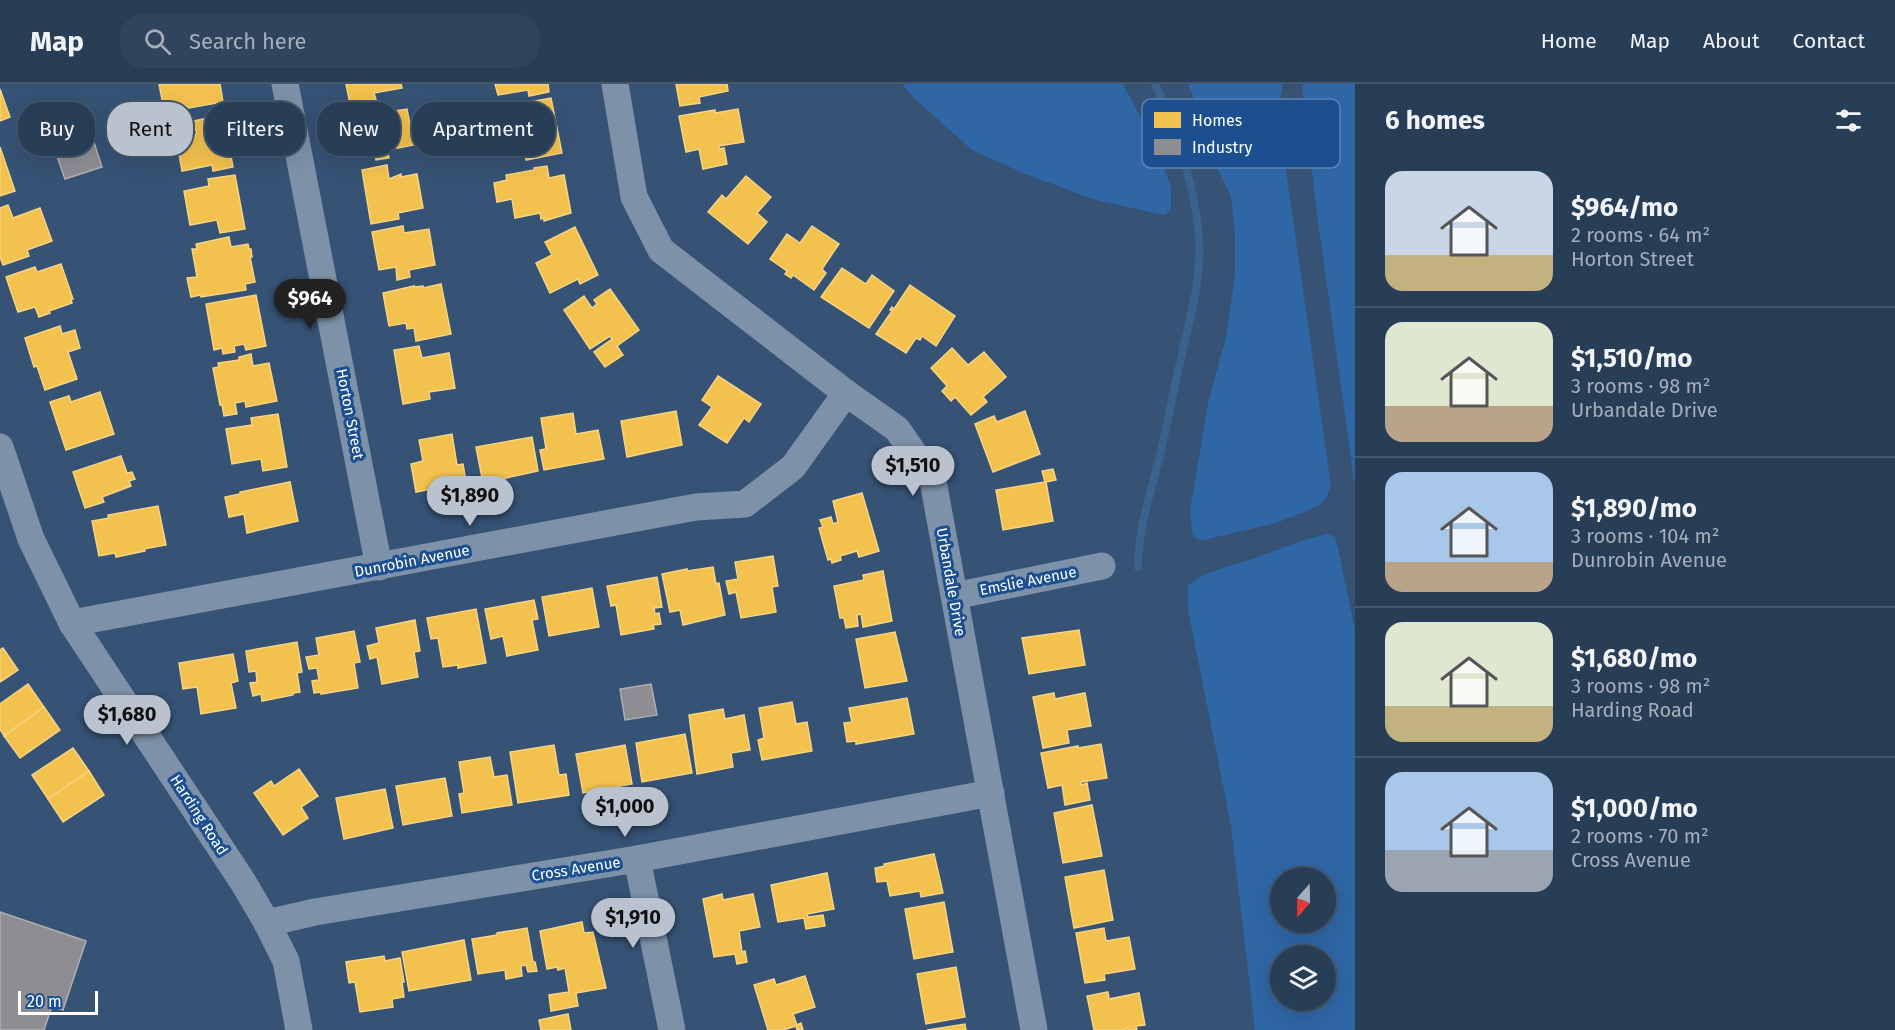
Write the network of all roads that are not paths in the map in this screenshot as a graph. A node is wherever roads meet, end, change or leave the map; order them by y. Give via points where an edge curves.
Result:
1 (285, 84) edge
2 (615, 84) edge
3 (846, 393) junction
4 (0, 447) edge
5 (1102, 566) dead end
6 (379, 567) junction
7 (954, 596) junction
8 (72, 623) junction
9 (991, 793) junction
10 (637, 859) junction
11 (267, 922) junction
12 (299, 1030) edge
13 (672, 1030) edge
14 (1034, 1030) edge

1 - 6 street, Horton Street
2 - 3 street, Urbandale Drive via 634,197 661,250
3 - 6 street, Dunrobin Avenue via 793,467 745,504 696,507
3 - 7 street, Urbandale Drive via 897,429 933,481
4 - 8 street, Harding Road via 31,539
5 - 7 street, Emslie Avenue
6 - 8 street, Dunrobin Avenue
7 - 9 street, Urbandale Drive
8 - 11 street, Harding Road
9 - 10 street, Cross Avenue
9 - 14 street, Urbandale Drive
10 - 11 street, Cross Avenue
10 - 13 street
11 - 12 street, Harding Road via 286,961

